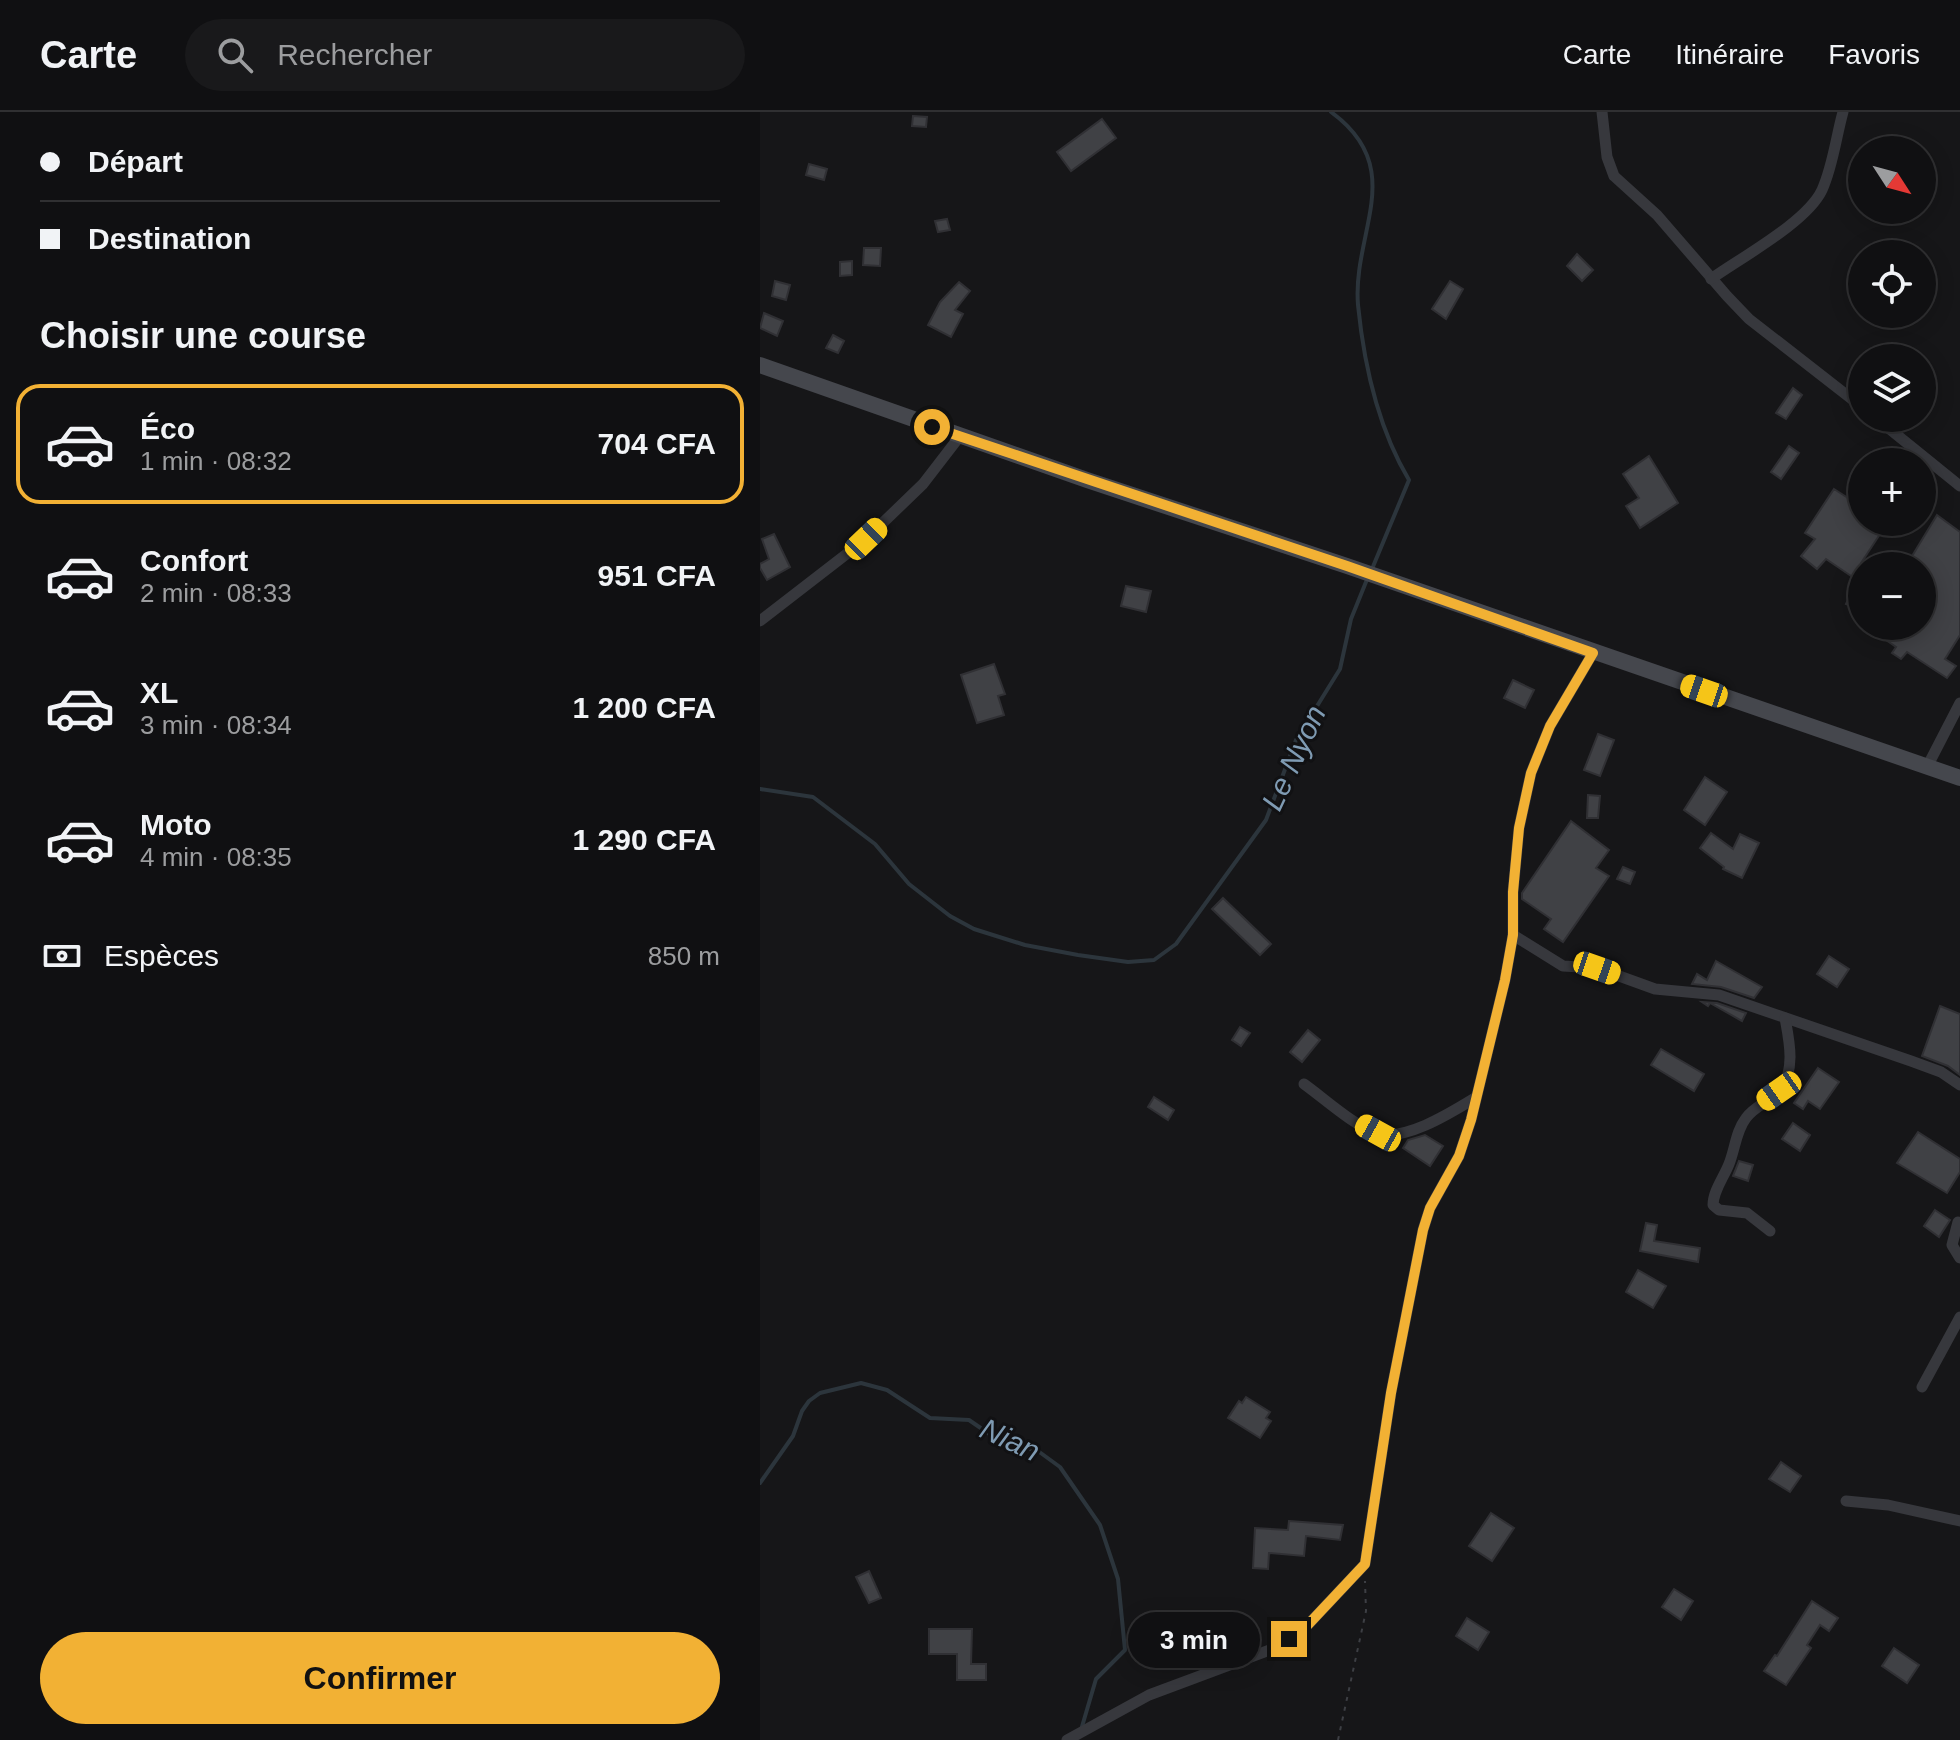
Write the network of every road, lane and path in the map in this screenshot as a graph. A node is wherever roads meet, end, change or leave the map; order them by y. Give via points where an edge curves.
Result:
1 (1602, 112) edge
2 (1843, 112) edge
3 (1711, 279) junction
4 (760, 365) edge
5 (1848, 396) edge
6 (1893, 432) edge
7 (960, 436) junction
8 (1960, 486) edge
9 (760, 621) edge
10 (1593, 653) junction
11 (1960, 703) edge
12 (1927, 767) junction
13 (1960, 778) edge
14 (1513, 935) junction
15 (1785, 1018) junction
16 (1304, 1084) dead end
17 (1960, 1085) edge
18 (1475, 1098) junction
19 (1958, 1222) dead end
20 (1770, 1231) dead end
21 (1960, 1258) edge
22 (1960, 1317) edge
23 (1922, 1387) dead end
24 (1846, 1501) dead end
25 (1960, 1521) edge
26 (1365, 1564) junction
27 (1067, 1740) edge
28 (1338, 1740) edge

1 - 3 street via 1614,176 1657,215
2 - 3 street via 1826,178 1810,208
3 - 5 street via 1749,319
4 - 7 main road
6 - 8 street
7 - 9 street via 923,484 866,539
7 - 10 main road
10 - 12 main road
10 - 14 street via 1550,726 1531,773 1519,828
11 - 12 street
12 - 13 main road
14 - 15 street via 1563,966 1597,968 1655,989 1719,995
14 - 18 street
15 - 17 street via 1941,1072
15 - 20 street via 1787,1075 1779,1091 1747,1116 1713,1198 1719,1210 1747,1213
16 - 18 street via 1378,1133 1397,1135
18 - 26 street via 1459,1156 1423,1230
19 - 21 street via 1952,1245
22 - 23 street
24 - 25 street
26 - 27 street via 1303,1630 1275,1648 1149,1695
26 - 28 path via 1366,1611

